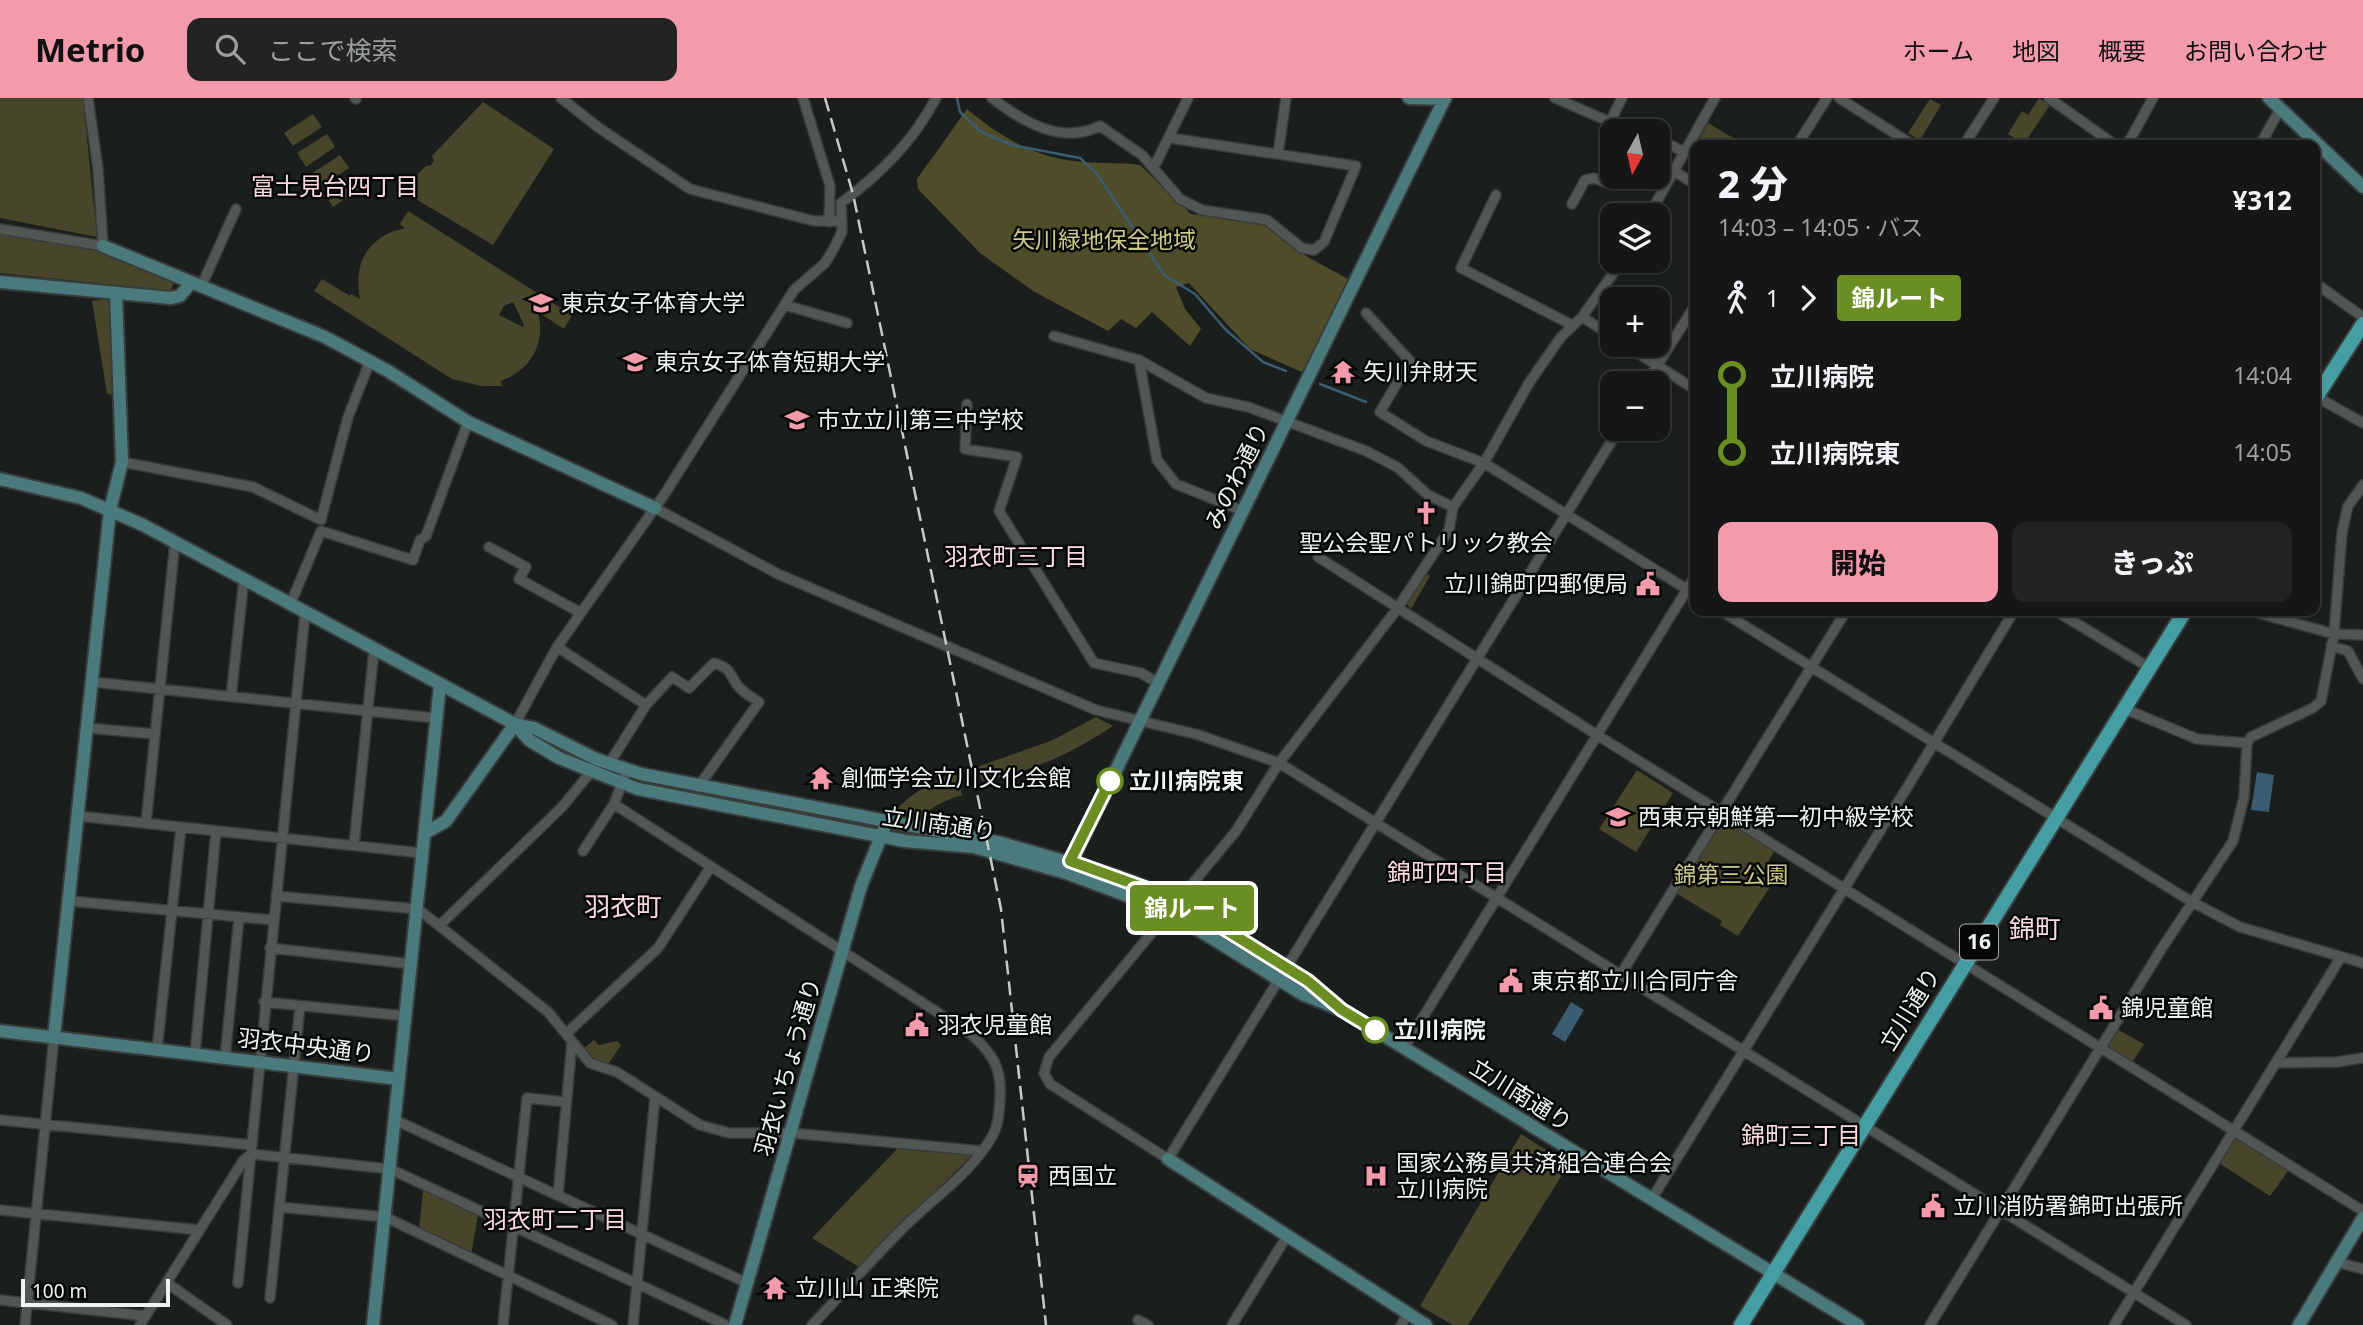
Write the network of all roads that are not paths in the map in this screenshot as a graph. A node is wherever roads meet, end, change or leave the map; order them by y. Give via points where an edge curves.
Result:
1 (88, 98) edge
2 (561, 98) edge
3 (803, 98) edge
4 (936, 98) edge
5 (992, 98) edge
6 (1188, 98) edge
7 (1286, 98) edge
8 (1409, 98) edge
9 (1444, 98) edge
10 (1555, 98) edge
11 (1622, 98) edge
12 (1715, 98) edge
13 (1827, 98) edge
14 (1839, 98) edge
15 (1994, 98) edge
16 (2049, 98) edge
17 (2153, 98) edge
18 (2269, 98) edge
19 (2280, 109) junction
20 (1604, 119) edge
21 (1612, 119) edge
22 (1170, 138) junction
23 (1691, 140) edge
24 (1800, 140) edge
25 (1905, 140) edge
26 (1967, 140) edge
27 (2108, 140) edge
28 (2130, 140) edge
29 (2263, 140) edge
30 (2313, 140) edge
31 (1690, 142) edge
32 (1670, 145) edge
33 (2320, 147) edge
34 (1684, 152) junction
35 (1278, 154) junction
36 (1154, 167) junction
37 (1674, 171) junction
38 (1600, 180) edge
39 (1690, 181) edge
40 (2363, 187) edge
41 (1496, 195) dead end
42 (1656, 203) edge
43 (1572, 204) dead end
44 (236, 209) dead end
45 (842, 221) junction
46 (829, 222) junction
47 (0, 229) edge
48 (103, 246) junction
49 (1614, 273) edge
50 (0, 282) edge
51 (196, 286) junction
52 (2320, 287) edge
53 (116, 293) junction
54 (785, 305) junction
55 (1366, 313) dead end
56 (1690, 314) edge
57 (1583, 317) junction
58 (2363, 317) edge
59 (847, 323) dead end
60 (2363, 324) edge
61 (1572, 325) junction
62 (1600, 328) edge
63 (1054, 336) dead end
64 (1643, 357) edge
65 (1139, 360) junction
66 (370, 361) junction
67 (1657, 366) junction
68 (1654, 371) edge
69 (1690, 386) edge
70 (2320, 392) edge
71 (2320, 400) edge
72 (967, 404) dead end
73 (468, 422) junction
74 (1287, 422) junction
75 (2363, 423) edge
76 (1612, 441) edge
77 (122, 462) junction
78 (1484, 463) junction
79 (0, 479) edge
80 (2363, 485) edge
81 (1453, 507) junction
82 (655, 508) junction
83 (110, 510) junction
84 (1242, 511) junction
85 (1567, 514) junction
86 (175, 542) junction
87 (489, 547) dead end
88 (1318, 557) dead end
89 (244, 578) junction
90 (1690, 591) edge
91 (1690, 594) edge
92 (290, 605) junction
93 (1397, 610) junction
94 (305, 613) junction
95 (581, 613) junction
96 (1729, 616) edge
97 (1843, 616) edge
98 (2011, 616) edge
99 (2064, 616) edge
100 (2182, 616) edge
101 (2269, 616) edge
102 (2334, 634) junction
103 (2363, 635) edge
104 (2331, 646) junction
105 (557, 647) junction
106 (374, 650) junction
107 (1477, 660) junction
108 (1811, 666) junction
109 (2150, 668) junction
110 (2363, 679) edge
111 (93, 682) junction
112 (1158, 682) junction
113 (440, 685) junction
114 (160, 689) junction
115 (231, 697) junction
116 (297, 704) junction
117 (646, 705) junction
118 (2125, 709) junction
119 (368, 711) junction
120 (435, 718) junction
121 (1139, 722) junction
122 (515, 724) junction
123 (88, 728) junction
124 (155, 734) junction
125 (1597, 735) junction
126 (1933, 742) junction
127 (2247, 743) junction
128 (1279, 763) junction
129 (609, 764) junction
130 (627, 770) junction
131 (590, 773) junction
132 (622, 784) junction
133 (698, 787) junction
134 (614, 804) junction
135 (1720, 811) junction
136 (78, 816) junction
137 (2057, 818) junction
138 (886, 822) junction
139 (146, 823) junction
140 (1376, 823) junction
141 (181, 827) junction
142 (216, 831) junction
143 (425, 833) junction
144 (881, 837) junction
145 (283, 838) junction
146 (355, 845) junction
147 (583, 851) dead end
148 (422, 853) junction
149 (1068, 867) junction
150 (710, 868) junction
151 (1843, 887) junction
152 (276, 896) junction
153 (1497, 897) junction
154 (1178, 900) junction
155 (70, 901) junction
156 (2192, 902) junction
157 (418, 909) junction
158 (172, 911) junction
159 (1168, 911) junction
160 (208, 914) junction
161 (239, 917) junction
162 (273, 920) junction
163 (440, 925) junction
164 (270, 948) junction
165 (842, 952) junction
166 (2341, 957) junction
167 (1966, 963) junction
168 (2363, 963) edge
169 (412, 964) junction
170 (1287, 967) junction
171 (1620, 974) junction
172 (1279, 980) junction
173 (264, 1002) junction
174 (300, 1006) junction
175 (1342, 1010) junction
176 (407, 1017) junction
177 (0, 1031) edge
178 (54, 1037) junction
179 (569, 1038) junction
180 (1404, 1048) junction
181 (2101, 1048) junction
182 (158, 1049) junction
183 (1744, 1049) junction
184 (195, 1054) junction
185 (225, 1058) junction
186 (2363, 1058) edge
187 (260, 1062) junction
188 (2276, 1063) junction
189 (294, 1066) junction
190 (399, 1079) junction
191 (655, 1097) junction
192 (566, 1102) junction
193 (0, 1120) edge
194 (395, 1120) junction
195 (46, 1125) junction
196 (1865, 1125) junction
197 (2234, 1130) junction
198 (791, 1133) junction
199 (251, 1150) junction
200 (982, 1151) junction
201 (284, 1158) junction
202 (1168, 1159) junction
203 (390, 1169) junction
204 (518, 1177) junction
205 (558, 1195) junction
206 (1651, 1200) junction
207 (279, 1207) junction
208 (0, 1210) edge
209 (1999, 1211) junction
210 (2363, 1211) edge
211 (36, 1214) junction
212 (385, 1217) junction
213 (2363, 1218) edge
214 (513, 1226) junction
215 (200, 1230) junction
216 (641, 1234) junction
217 (1287, 1236) junction
218 (2336, 1262) junction
219 (2363, 1269) edge
220 (1773, 1273) junction
221 (508, 1276) junction
222 (167, 1283) junction
223 (238, 1283) dead end
224 (747, 1283) junction
225 (637, 1284) junction
226 (2134, 1293) junction
227 (270, 1298) dead end
228 (0, 1300) edge
229 (27, 1303) junction
230 (1405, 1319) edge
231 (1138, 1320) dead end
232 (143, 1321) edge
233 (2183, 1324) edge
234 (25, 1325) edge
235 (227, 1325) edge
236 (373, 1325) edge
237 (503, 1325) edge
238 (612, 1325) edge
239 (633, 1325) edge
240 (726, 1325) edge
241 (735, 1325) edge
242 (812, 1325) edge
243 (1148, 1325) edge
244 (1232, 1325) edge
245 (1426, 1325) edge
246 (1741, 1325) edge
247 (1858, 1325) edge
248 (1930, 1325) edge
249 (2114, 1325) edge
250 (2299, 1325) edge

1 - 48 street
2 - 46 street via 690,189
3 - 46 street via 830,186
4 - 45 street via 914,135 883,170 841,203
5 - 36 street via 1041,130 1080,134 1100,126
6 - 22 street
7 - 35 street
8 - 9 street
9 - 74 street, みのわ通り
10 - 20 street
11 - 21 street
12 - 23 street
13 - 24 street
14 - 25 street
15 - 26 street
16 - 27 street
17 - 28 street
18 - 19 street
19 - 29 street
19 - 30 street
22 - 35 street
22 - 36 street
31 - 34 street
32 - 34 street
33 - 40 street
34 - 37 street
35 - 36 street via 1356,166 1324,242 1314,250 1302,248 1266,220 1202,210 1180,199
37 - 39 street
37 - 42 street
38 - 43 street via 1585,180
41 - 61 street via 1461,268
44 - 51 street
45 - 46 street
45 - 54 street via 840,239 825,263 794,290
47 - 48 street
48 - 51 street
49 - 57 street
50 - 53 street
51 - 53 street via 171,298
51 - 66 street via 325,337
52 - 58 street
53 - 77 street
54 - 59 street
54 - 82 street
55 - 78 street via 1410,361 1380,412 1426,441
56 - 67 street
57 - 61 street
57 - 62 street
60 - 70 main road
61 - 78 street via 1529,383
63 - 65 street
64 - 67 street
65 - 74 street via 1206,398
65 - 84 street via 1157,460 1176,484
66 - 73 street
66 - 77 street via 348,416 321,520 253,487
67 - 68 street
67 - 69 street
71 - 75 street
72 - 112 street via 965,449 1017,457 999,511 1094,663 1141,673
73 - 82 street
73 - 92 street via 426,536 412,560 321,531
74 - 81 street via 1380,458 1428,495
74 - 84 street, みのわ通り
76 - 85 street
77 - 83 street
78 - 81 street
78 - 85 street
79 - 83 street, 立川南通り via 71,495
80 - 102 street via 2348,506 2342,532
81 - 93 street via 1449,530
82 - 95 street
82 - 121 street via 778,574 1096,710
83 - 86 street, 立川南通り
83 - 111 street
84 - 112 street, みのわ通り
85 - 90 street
85 - 107 street
86 - 89 street, 立川南通り
86 - 114 street
87 - 95 street via 526,567 519,579
88 - 93 street
89 - 92 street, 立川南通り
89 - 115 street
91 - 125 street
92 - 94 street, 立川南通り
93 - 107 street
93 - 128 street
94 - 106 street, 立川南通り
94 - 116 street
95 - 105 street
96 - 108 street
97 - 108 street
98 - 126 street
99 - 109 street
100 - 109 main road, 立川通り / 16
101 - 102 street
102 - 103 street
102 - 104 street
104 - 110 street via 2348,651
104 - 127 street via 2321,701 2257,732
105 - 117 street
105 - 122 street
106 - 113 street, 立川南通り
106 - 119 street
107 - 125 street
107 - 140 street
108 - 126 street
108 - 135 street
109 - 118 main road, 立川通り / 16
111 - 114 street
111 - 123 street
112 - 121 street, みのわ通り
113 - 120 street
113 - 122 street, 立川南通り
114 - 115 street
114 - 124 street
115 - 116 street
116 - 119 street
116 - 145 street
117 - 129 street
117 - 133 street via 672,677 689,688 714,663 726,667 738,687 760,702
118 - 127 street via 2197,738
118 - 137 main road, 立川通り / 16
119 - 120 street
119 - 146 street
120 - 143 street
121 - 128 street via 1199,735
121 - 149 street, みのわ通り
122 - 129 street, 立川南通り via 534,728
122 - 131 street, 立川南通り via 529,740
122 - 143 street via 446,821
123 - 124 street
123 - 136 street
124 - 139 street
125 - 135 street
125 - 153 street
126 - 137 street
126 - 151 street
127 - 156 street via 2244,797 2233,841
128 - 140 street
128 - 154 street via 1236,831
129 - 130 street, 立川南通り
130 - 132 street
130 - 133 street, 立川南通り
131 - 132 street, 立川南通り
131 - 163 street via 562,807
132 - 134 street
132 - 144 street, 立川南通り
133 - 138 street, 立川南通り
134 - 147 street
134 - 150 street
135 - 151 street
135 - 171 street
136 - 139 street
136 - 155 street
137 - 156 street
137 - 167 main road, 立川通り / 16
138 - 144 street, 羽衣いちょう通り
138 - 149 street, 立川南通り via 1001,843
139 - 141 street
140 - 153 street
140 - 170 street
141 - 142 street
141 - 158 street
142 - 145 street
142 - 160 street
143 - 148 street
144 - 149 street, 立川南通り via 974,847
144 - 165 street, 羽衣いちょう通り
145 - 146 street
145 - 152 street
146 - 148 street
148 - 157 street
149 - 154 street, 立川南通り
149 - 159 street, 立川南通り
150 - 165 street
150 - 179 street via 658,948
151 - 167 street
151 - 183 street
152 - 157 street
152 - 162 street
153 - 171 street
153 - 180 street
154 - 159 street
154 - 170 street, 立川南通り
155 - 158 street
155 - 178 street
156 - 166 street via 2239,928
156 - 181 street
157 - 163 street
157 - 169 street
158 - 160 street
158 - 182 street
159 - 172 street, 立川南通り
159 - 202 street via 1049,1057 1044,1073 1057,1090
160 - 161 street
160 - 184 street
161 - 162 street
161 - 185 street
162 - 164 street
163 - 179 street via 540,1005
164 - 169 street
164 - 173 street
165 - 198 street, 羽衣いちょう通り
165 - 200 street via 971,1034 989,1051 1001,1082 998,1120
166 - 168 street
166 - 188 street
167 - 181 street
167 - 196 main road, 立川通り / 16
169 - 176 street
170 - 172 street
170 - 175 street, 立川南通り via 1326,993
171 - 183 street
172 - 175 street, 立川南通り
172 - 202 street
173 - 174 street
173 - 187 street
174 - 176 street
174 - 189 street
175 - 180 street, 立川南通り
176 - 190 street
177 - 178 street, 羽衣中央通り
178 - 182 street, 羽衣中央通り
178 - 195 street
179 - 191 street via 590,1063 617,1072
179 - 192 street
180 - 206 street, 立川南通り
181 - 197 street
181 - 209 street
182 - 184 street, 羽衣中央通り
183 - 196 street
183 - 206 street
184 - 185 street, 羽衣中央通り
185 - 187 street, 羽衣中央通り
186 - 188 street
187 - 189 street, 羽衣中央通り
187 - 199 street
188 - 197 street
189 - 190 street, 羽衣中央通り
189 - 201 street
190 - 194 street, 羽衣中央通り
191 - 198 street via 719,1132
191 - 216 street
192 - 204 street via 527,1098
192 - 205 street
193 - 195 street
194 - 203 street, 羽衣中央通り
194 - 204 street
195 - 199 street
195 - 211 street
196 - 209 street
196 - 220 main road, 立川通り / 16
197 - 210 street
197 - 226 street
198 - 200 street
198 - 224 street, 羽衣いちょう通り
199 - 201 street
199 - 215 street
199 - 223 street
200 - 242 street
201 - 203 street
201 - 207 street
202 - 217 street
203 - 212 street, 羽衣中央通り
203 - 214 street
204 - 205 street
204 - 214 street
205 - 216 street
206 - 220 street, 立川南通り
207 - 212 street
207 - 227 street
208 - 211 street
209 - 226 street
209 - 248 street
211 - 215 street
211 - 229 street
212 - 221 street
212 - 236 street, 羽衣中央通り
213 - 218 street
214 - 221 street
214 - 225 street
215 - 222 street
216 - 224 street
216 - 225 street
217 - 230 street
217 - 244 street
218 - 219 street
218 - 250 street
220 - 246 main road, 立川通り / 16
220 - 247 street, 立川南通り
221 - 237 street
221 - 238 street
222 - 232 street
222 - 235 street
224 - 241 street, 羽衣いちょう通り
225 - 239 street
225 - 240 street
226 - 233 street
226 - 249 street
228 - 229 street
229 - 232 street
229 - 234 street
230 - 245 street
231 - 243 street

